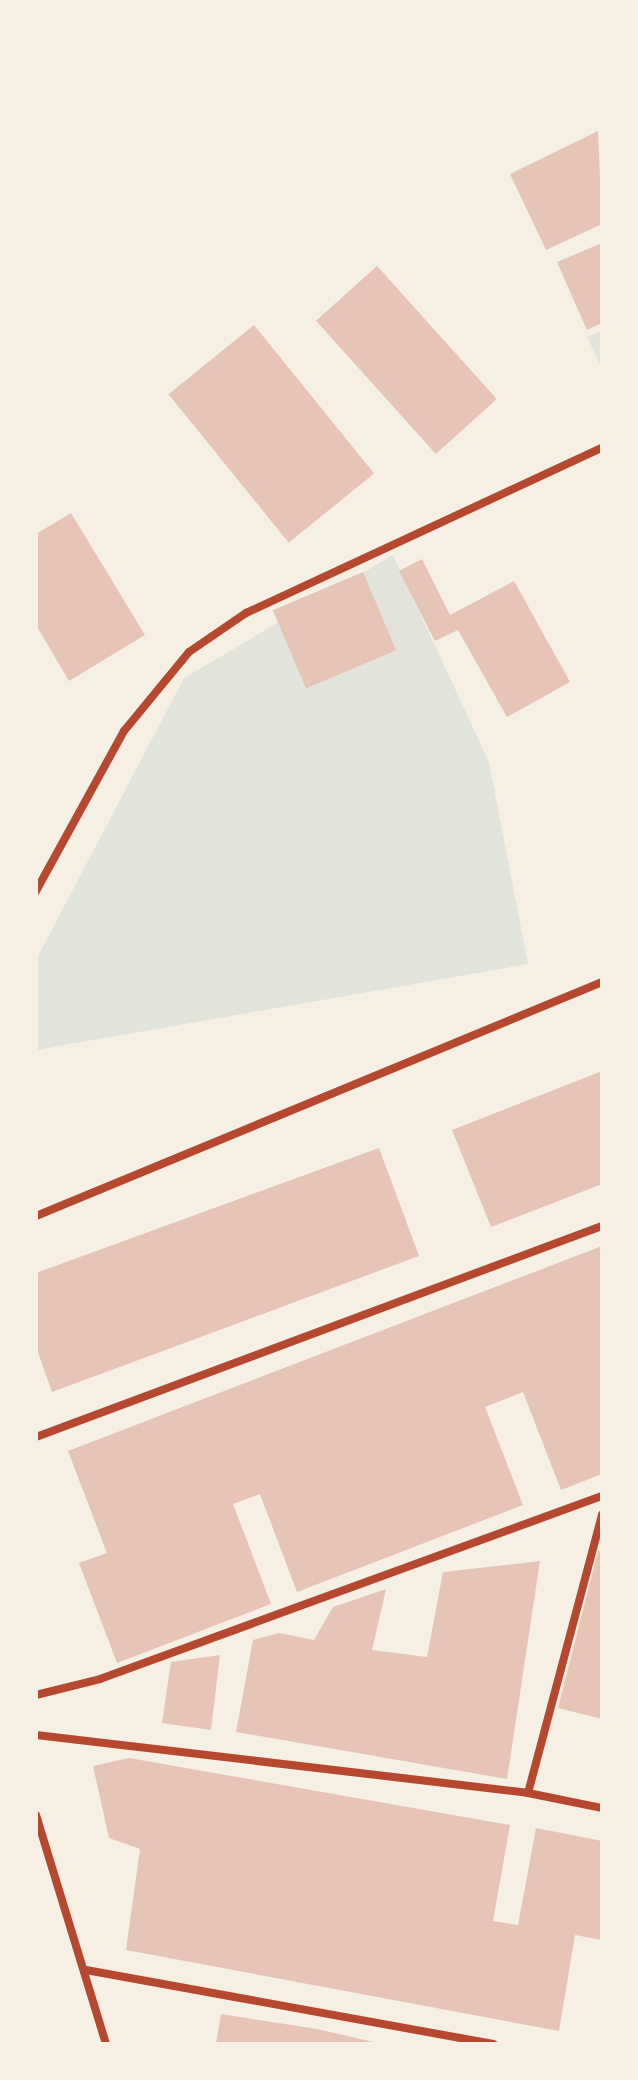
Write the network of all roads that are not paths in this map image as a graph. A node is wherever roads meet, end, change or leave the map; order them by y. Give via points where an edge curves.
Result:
1 (602, 448) edge
2 (36, 891) edge
3 (602, 982) edge
4 (36, 1216) edge
5 (602, 1226) edge
6 (36, 1437) edge
7 (602, 1496) edge
8 (602, 1515) edge
9 (36, 1695) edge
10 (36, 1735) edge
11 (528, 1793) junction
12 (602, 1808) edge
13 (36, 1815) edge
14 (86, 1970) junction
15 (106, 2044) edge
16 (493, 2044) edge

1 - 2 street via 246,613 189,652 124,731
3 - 4 street
5 - 6 street
7 - 9 street via 100,1679
8 - 11 street
10 - 11 street
11 - 12 street
13 - 14 street
14 - 15 street
14 - 16 street

